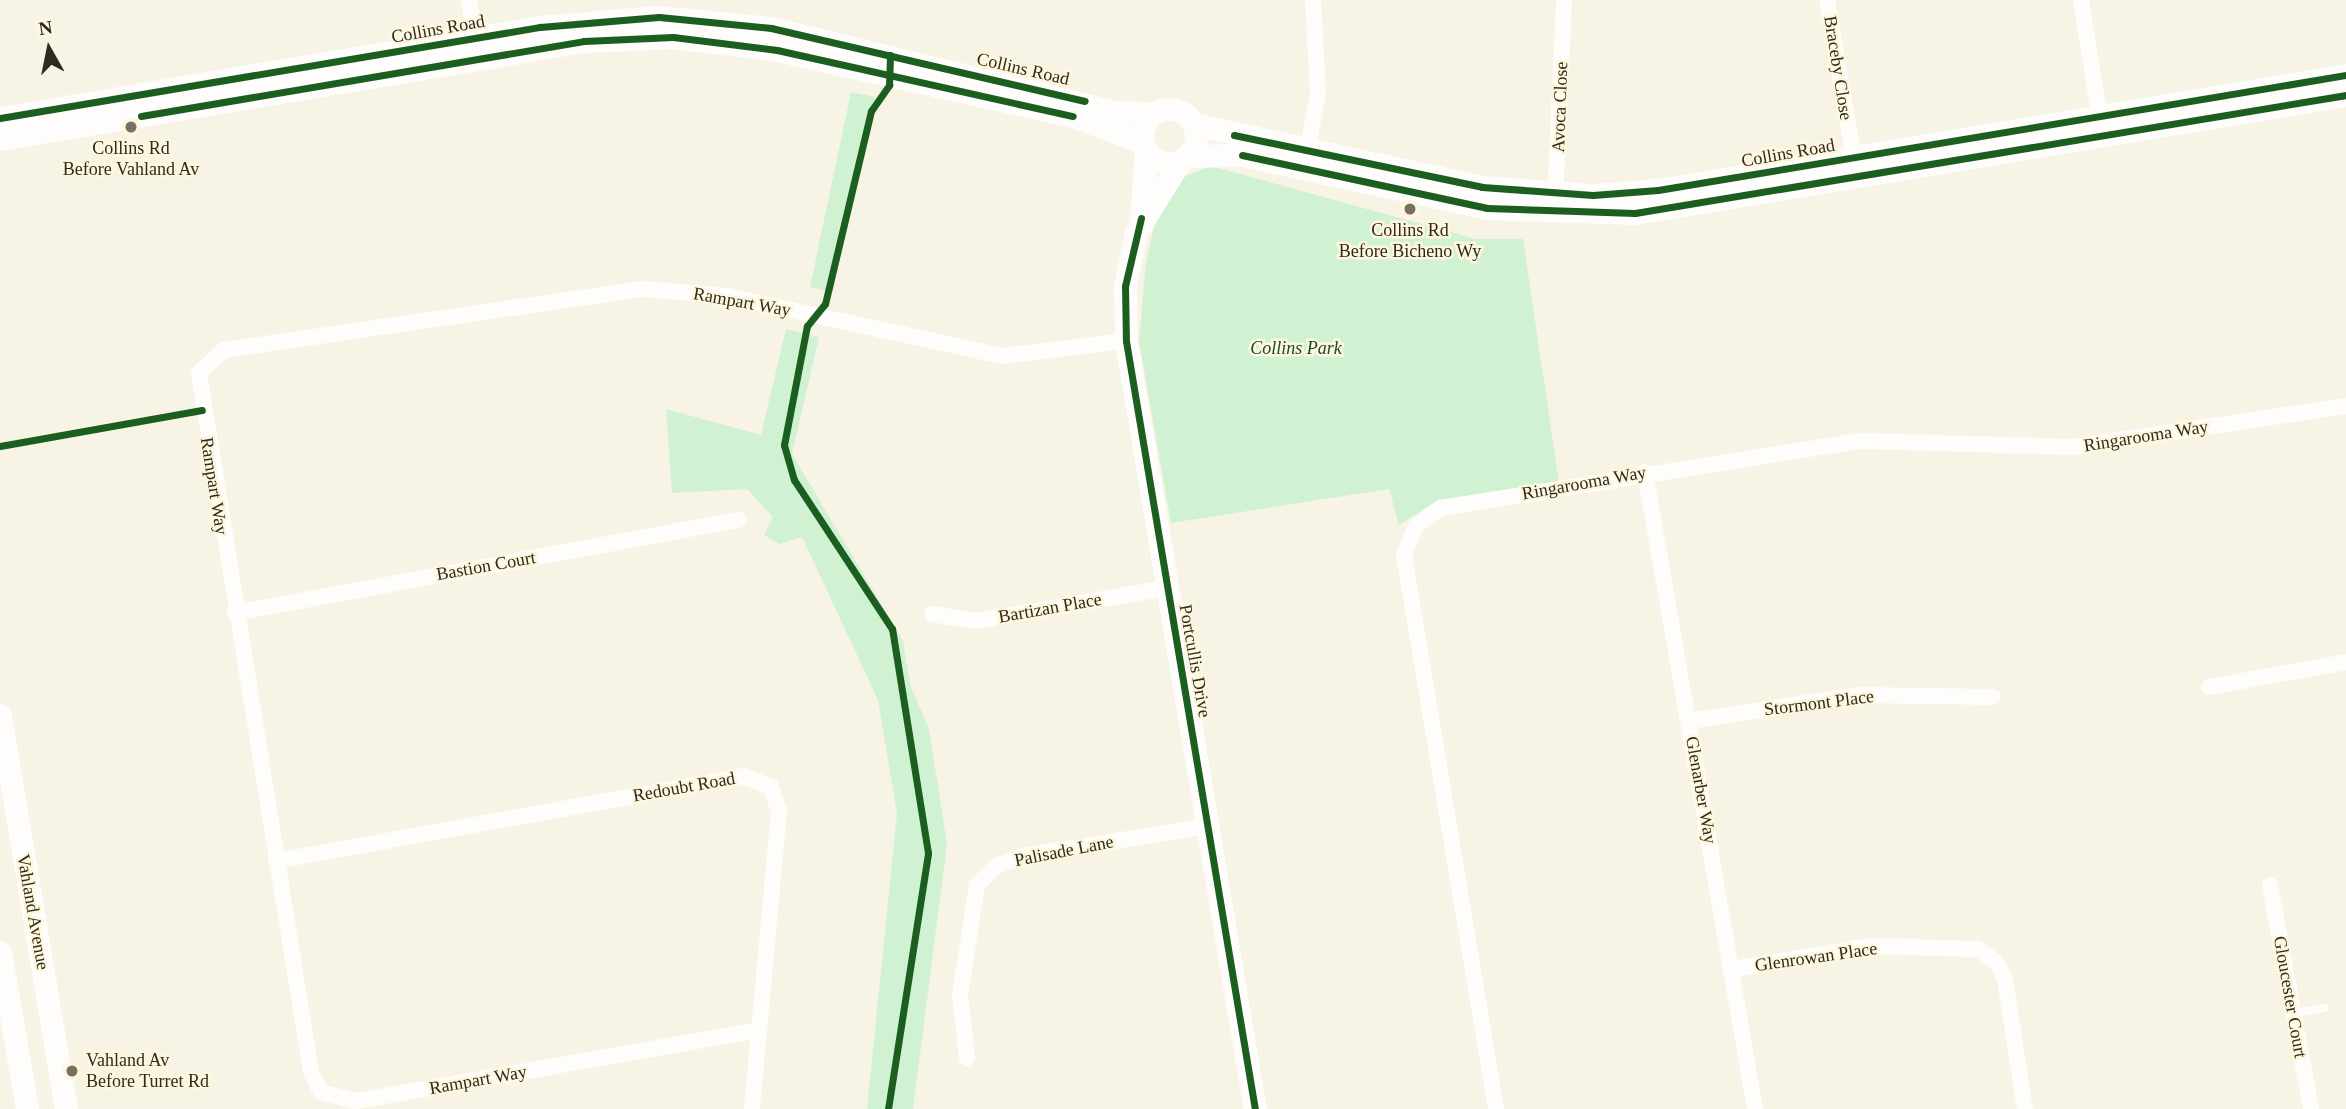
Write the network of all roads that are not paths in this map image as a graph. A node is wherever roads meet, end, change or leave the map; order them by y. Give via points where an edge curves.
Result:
1 (469, 0) edge
2 (1313, 0) edge
3 (1564, 0) edge
4 (1827, 0) edge
5 (2081, 0) edge
6 (477, 48) junction
7 (2346, 75) edge
8 (2346, 95) edge
9 (1154, 113) junction
10 (0, 118) edge
11 (1194, 124) junction
12 (2101, 126) junction
13 (0, 139) edge
14 (1144, 147) junction
15 (1306, 158) junction
16 (1184, 159) junction
17 (1855, 168) junction
18 (1555, 204) junction
19 (1141, 218) junction
20 (1126, 341) junction
21 (2346, 406) edge
22 (1645, 472) junction
23 (738, 520) dead end
24 (1167, 588) junction
25 (235, 612) junction
26 (932, 614) dead end
27 (2346, 662) edge
28 (2209, 687) dead end
29 (1993, 697) dead end
30 (1689, 721) junction
31 (1, 725) edge
32 (1207, 826) junction
33 (276, 861) junction
34 (2270, 885) dead end
35 (0, 952) edge
36 (1733, 969) junction
37 (2325, 1008) dead end
38 (2293, 1013) junction
39 (759, 1031) junction
40 (967, 1058) dead end
41 (27, 1109) edge
42 (66, 1109) edge
43 (752, 1109) edge
44 (1255, 1109) edge
45 (1496, 1109) edge
46 (1755, 1109) edge
47 (2025, 1109) edge
48 (2311, 1109) edge

1 - 6 street
2 - 15 street via 1319,69
3 - 18 street, Avoca Close
4 - 17 street, Braceby Close
5 - 12 street
6 - 9 main road, Collins Road via 616,19 733,22 1049,90 1116,111
6 - 10 main road, Collins Road
6 - 13 main road, Collins Road
6 - 14 main road, Collins Road via 631,37 742,43 1073,116
7 - 12 main road, Collins Road
8 - 12 main road, Collins Road
9 - 11 main road, Collins Road via 1175,110
9 - 14 main road
11 - 15 main road, Collins Road
11 - 16 main road
12 - 17 main road, Collins Road
14 - 16 main road, Collins Road via 1160,162
14 - 19 main road, Portcullis Drive
15 - 16 main road, Collins Road via 1242,155
15 - 18 main road, Collins Road
16 - 19 main road, Portcullis Drive
17 - 18 main road, Collins Road
19 - 20 main road, Portcullis Drive via 1125,286
20 - 24 main road, Portcullis Drive
20 - 25 street, Rampart Way via 1002,356 727,296 643,289 224,350 199,373
21 - 22 street, Ringarooma Way via 2074,447 1860,440
22 - 30 street, Glenarber Way
22 - 45 street, Ringarooma Way via 1441,508 1416,526 1404,555
23 - 25 street, Bastion Court
24 - 26 street, Bartizan Place via 976,621
24 - 32 main road, Portcullis Drive
25 - 33 street, Rampart Way
27 - 28 street
29 - 30 street, Stormont Place via 1859,695
30 - 36 street, Glenarber Way
31 - 42 main road, Vahland Avenue
32 - 40 street, Palisade Lane via 1024,856 996,866 977,885 960,995
32 - 44 main road, Portcullis Drive
33 - 39 street, Rampart Way via 310,1072 321,1092 336,1100
33 - 39 street, Redoubt Road via 743,776 771,786 779,811
34 - 38 street, Gloucester Court
35 - 41 main road
36 - 46 street, Glenarber Way
36 - 47 street, Glenrowan Place via 1871,946 1978,949 1996,962 2005,979
37 - 38 lane
38 - 48 street, Gloucester Court
39 - 43 street, Redoubt Road

